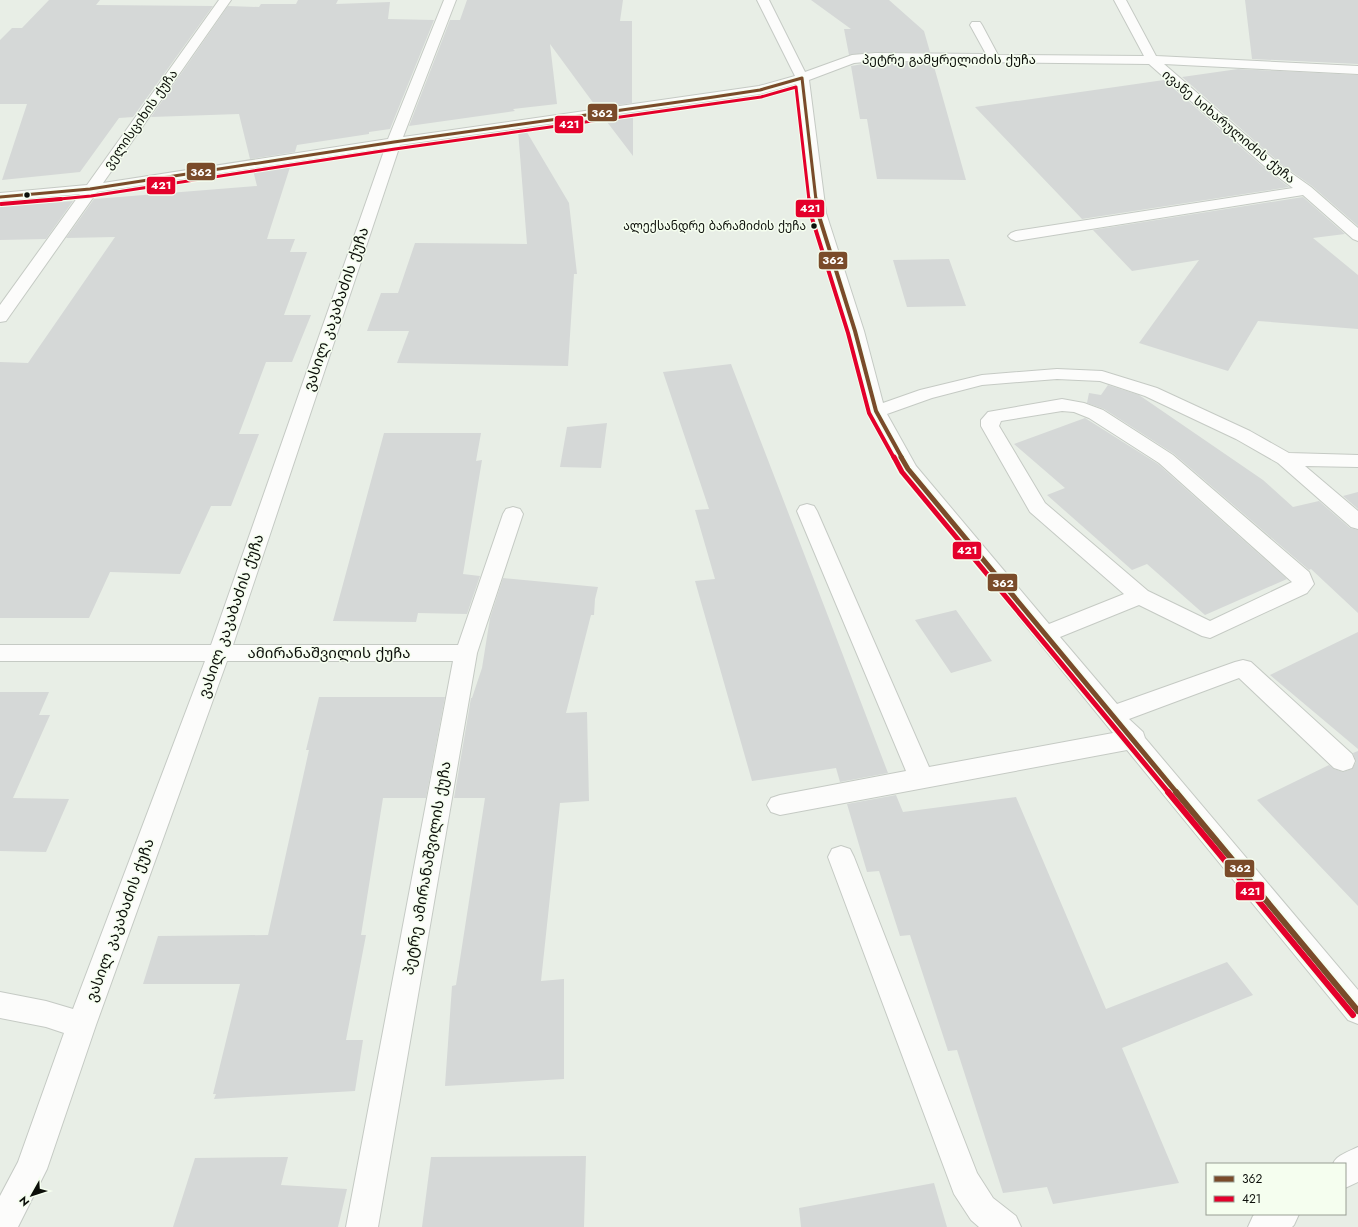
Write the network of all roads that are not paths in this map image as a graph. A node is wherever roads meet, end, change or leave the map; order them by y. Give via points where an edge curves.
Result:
1 (225, 0) edge
2 (450, 0) edge
3 (763, 0) edge
4 (1120, 0) edge
5 (976, 25) dead end
6 (994, 58) junction
7 (1152, 60) junction
8 (1358, 70) edge
9 (802, 78) junction
10 (394, 142) junction
11 (90, 189) junction
12 (1306, 190) junction
13 (0, 197) edge
14 (1016, 236) dead end
15 (1358, 236) edge
16 (0, 317) edge
17 (876, 411) junction
18 (1285, 459) junction
19 (1358, 461) edge
20 (807, 511) dead end
21 (513, 514) dead end
22 (1358, 522) edge
23 (1140, 596) junction
24 (1045, 634) junction
25 (0, 652) edge
26 (219, 653) junction
27 (466, 653) junction
28 (1113, 715) junction
29 (1134, 740) junction
30 (1343, 761) dead end
31 (922, 779) junction
32 (780, 805) dead end
33 (841, 857) dead end
34 (0, 1005) edge
35 (1358, 1011) edge
36 (81, 1025) junction
37 (1358, 1163) edge
38 (1346, 1171) edge
39 (1282, 1215) edge
40 (1, 1227) edge
41 (362, 1227) edge
42 (1005, 1227) edge
43 (1264, 1227) edge

1 - 11 street, ველისციხის ქუჩა
2 - 10 street, ვასილ კაკაბაძის ქუჩა
3 - 9 street
4 - 7 street, ივანე სიხარულიძის ქუჩა
5 - 6 street
6 - 7 street, პეტრე გამყრელიძის ქუჩა
6 - 9 street, პეტრე გამყრელიძის ქუჩა via 852,59
7 - 8 street, პეტრე გამყრელიძის ქუჩა
7 - 12 street, ივანე სიხარულიძის ქუჩა via 1270,163
9 - 10 street, პეტრე გამყრელიძის ქუჩა via 752,91
9 - 17 street via 818,213 855,331
10 - 11 street, პეტრე გამყრელიძის ქუჩა
10 - 26 street, ვასილ კაკაბაძის ქუჩა
11 - 13 street, პეტრე გამყრელიძის ქუჩა
11 - 16 street, ველისციხის ქუჩა
12 - 14 street
12 - 15 street, ივანე სიხარულიძის ქუჩა
17 - 18 street via 926,394 982,380 1057,374 1102,376 1152,392 1243,435
17 - 24 street via 908,468
18 - 19 street
18 - 22 street
20 - 31 street
21 - 27 street, პეტრე ამირანაშვილის ქუჩა
23 - 23 street via 1210,630 1303,584 1300,578 1166,459 1096,414 1062,405 995,416 990,420 990,426 1037,507
23 - 24 street
24 - 28 street
25 - 26 street, ამირანაშვილის ქუჩა
26 - 27 street, ამირანაშვილის ქუჩა
26 - 36 street, ვასილ კაკაბაძის ქუჩა
27 - 41 street, პეტრე ამირანაშვილის ქუჩა
28 - 29 street
28 - 30 street via 1243,668
29 - 31 street
29 - 35 street
31 - 32 street
33 - 42 street via 966,1184 982,1209
34 - 36 street via 46,1014
36 - 40 street, ვასილ კაკაბაძის ქუჩა via 31,1169
37 - 38 street
39 - 43 street

